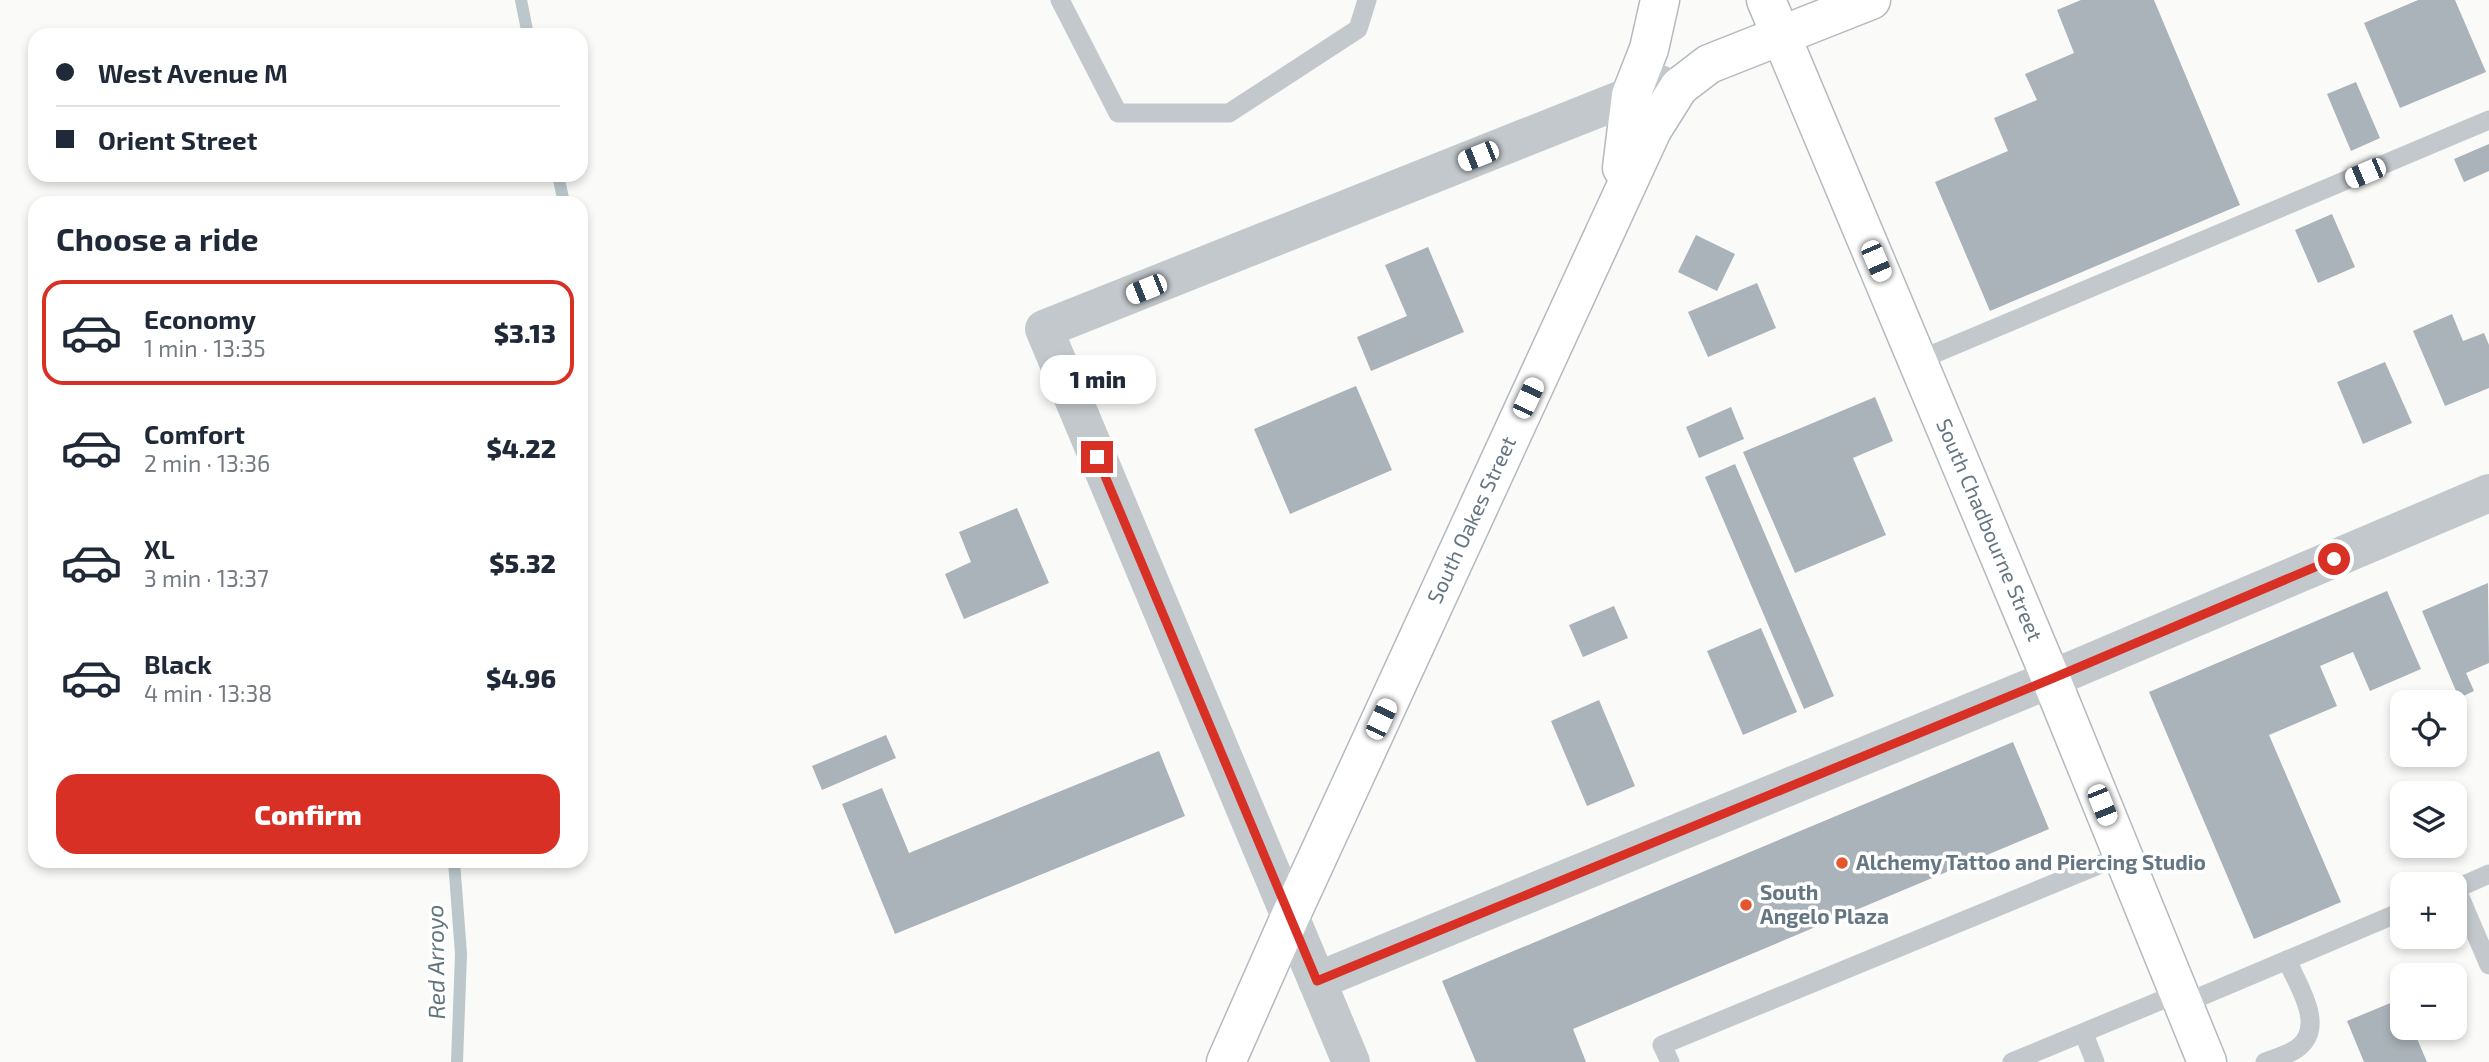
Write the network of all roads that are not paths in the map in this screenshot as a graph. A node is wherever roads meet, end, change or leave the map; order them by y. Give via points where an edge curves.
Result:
1 (1060, 0) edge
2 (1367, 0) edge
3 (1660, 0) edge
4 (1766, 0) edge
5 (1871, 0) edge
6 (1782, 37) junction
7 (1709, 64) junction
8 (1631, 95) junction
9 (2489, 120) edge
10 (1619, 200) junction
11 (1917, 361) junction
12 (2489, 494) edge
13 (2051, 679) junction
14 (2123, 855) junction
15 (2489, 874) edge
16 (2467, 884) edge
17 (2467, 914) edge
18 (2390, 916) edge
19 (1290, 917) junction
20 (2287, 960) junction
21 (2489, 965) edge
22 (1317, 981) junction
23 (2181, 998) junction
24 (2084, 1034) junction
25 (1226, 1062) edge
26 (1351, 1062) edge
27 (1670, 1062) edge
28 (2012, 1062) edge
29 (2095, 1062) edge
30 (2207, 1062) edge
31 (2265, 1062) edge

1 - 2 lane via 1118,113 1229,113 1358,29
3 - 8 main road
4 - 6 main road, South Chadbourne Street
5 - 6 main road, South Oakes Street
6 - 7 main road, South Oakes Street
6 - 11 main road, South Chadbourne Street
7 - 8 street
7 - 10 main road, South Oakes Street via 1679,87 1652,130
8 - 10 main road
8 - 19 street via 1044,329
9 - 11 lane
10 - 19 main road, South Oakes Street
11 - 13 main road, South Chadbourne Street
12 - 13 street
13 - 14 main road, South Chadbourne Street
13 - 22 street
14 - 23 main road, South Chadbourne Street
14 - 27 lane via 1662,1045
15 - 16 lane
17 - 21 lane
18 - 20 lane
19 - 22 street
19 - 25 main road, South Oakes Street
20 - 23 lane
20 - 31 lane via 2309,1011 2310,1031 2300,1047
22 - 26 street
23 - 24 lane
23 - 30 main road, South Chadbourne Street
24 - 28 lane
24 - 29 lane

